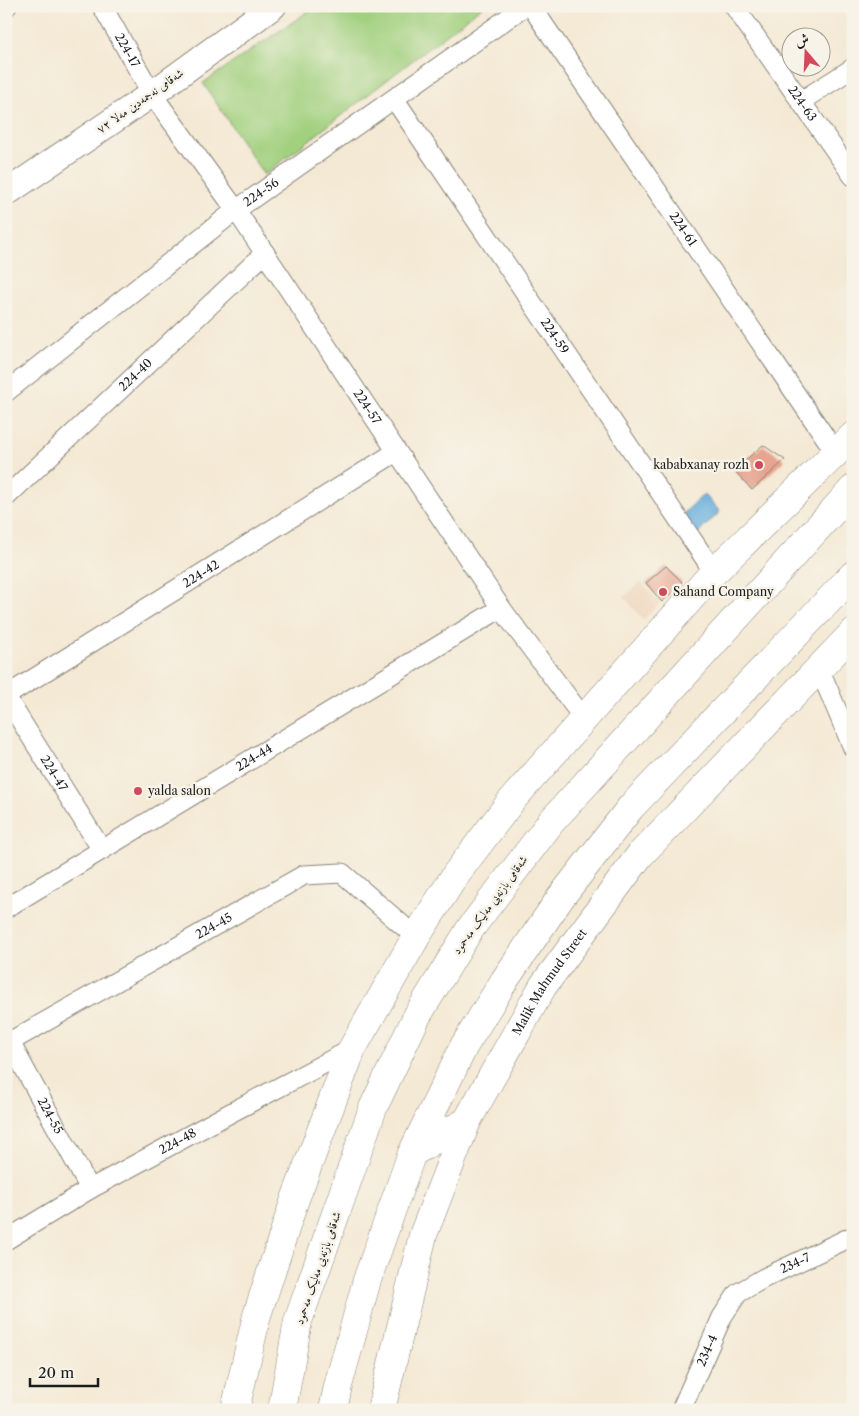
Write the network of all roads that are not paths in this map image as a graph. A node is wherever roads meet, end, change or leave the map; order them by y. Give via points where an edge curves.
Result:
1 (102, 6) edge
2 (273, 6) edge
3 (525, 6) edge
4 (530, 6) edge
5 (734, 6) edge
6 (853, 68) edge
7 (152, 94) junction
8 (395, 100) junction
9 (800, 101) junction
10 (853, 176) edge
11 (6, 193) edge
12 (236, 210) junction
13 (265, 253) junction
14 (6, 392) edge
15 (844, 444) edge
16 (396, 452) junction
17 (853, 489) edge
18 (6, 497) edge
19 (714, 572) junction
20 (853, 575) edge
21 (501, 608) junction
22 (853, 633) edge
23 (819, 668) junction
24 (6, 696) edge
25 (584, 719) junction
26 (853, 748) edge
27 (102, 850) junction
28 (6, 908) edge
29 (416, 936) junction
30 (8, 1043) edge
31 (352, 1050) junction
32 (467, 1122) junction
33 (412, 1153) junction
34 (90, 1190) junction
35 (853, 1236) edge
36 (6, 1240) edge
37 (738, 1293) joint
38 (235, 1410) edge
39 (282, 1410) edge
40 (333, 1410) edge
41 (381, 1410) edge
42 (681, 1410) edge

1 - 7 street, 224-17
2 - 7 main road, شەقامی نەجمەدین مەلا ٧٢
3 - 8 street, 224-56
4 - 15 street, 224-61
5 - 9 street, 224-63
6 - 9 street
7 - 11 main road, شەقامی نەجمەدین مەلا ٧٢
7 - 12 street, 224-57
8 - 12 street, 224-56
8 - 19 street, 224-59
9 - 10 street, 224-63
12 - 13 street, 224-57
12 - 14 street, 224-56
13 - 16 street, 224-57
13 - 18 street, 224-40
15 - 19 main road
16 - 21 street, 224-57
16 - 24 street, 224-42
17 - 39 main road, شەقامی بازنەیی مەلیک مەحمود via 551,822 470,929 416,1016 373,1108 298,1321
19 - 25 main road
20 - 33 main road via 631,807 561,897 464,1046
21 - 25 street, 224-57
21 - 27 street, 224-44
22 - 23 main road, Malik Mahmud Street
23 - 26 street
23 - 32 main road, Malik Mahmud Street via 640,855 542,986
24 - 27 street, 224-47
25 - 29 main road via 512,800 456,874
27 - 28 street, 224-44
29 - 30 street, 224-45 via 342,873 304,875
29 - 31 main road
30 - 34 street, 224-55
31 - 34 street, 224-48
31 - 38 main road via 291,1212 257,1316
32 - 33 main road
32 - 41 main road, Malik Mahmud Street via 422,1235
33 - 40 main road via 367,1280
34 - 36 street, 224-48
35 - 37 street, 234-7
37 - 42 street, 234-4 via 722,1317

